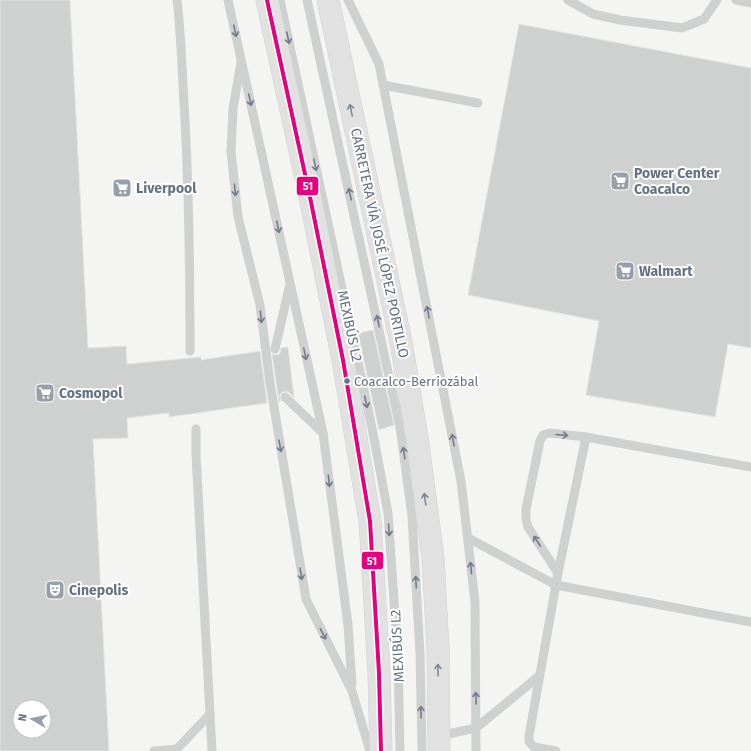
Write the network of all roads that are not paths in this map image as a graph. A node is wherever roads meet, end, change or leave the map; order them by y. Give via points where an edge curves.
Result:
1 (177, 0) edge
2 (228, 0) edge
3 (267, 0) edge
4 (280, 0) edge
5 (307, 0) edge
6 (328, 0) edge
7 (348, 0) edge
8 (568, 0) edge
9 (717, 0) edge
10 (736, 0) edge
11 (751, 3) edge
12 (241, 62) junction
13 (383, 85) junction
14 (478, 103) dead end
15 (290, 285) junction
16 (275, 349) dead end
17 (190, 351) dead end
18 (285, 397) dead end
19 (196, 429) dead end
20 (323, 433) junction
21 (586, 437) junction
22 (751, 467) edge
23 (468, 538) junction
24 (558, 573) junction
25 (556, 585) junction
26 (751, 622) edge
27 (539, 676) junction
28 (352, 691) junction
29 (210, 714) junction
30 (476, 728) junction
31 (439, 743) edge
32 (177, 750) edge
33 (154, 751) edge
34 (212, 751) edge
35 (370, 751) edge
36 (381, 751) edge
37 (400, 751) edge
38 (422, 751) edge
39 (476, 751) edge
40 (556, 751) edge

1 - 17 lane via 187,143
2 -> 12 lane
3 - 36 main road via 341,352 370,521
4 -> 37 lane, MEXIBÚS L2 via 388,513 398,659
38 -> 5 lane, MEXIBÚS L2 via 420,653 412,516 400,427
31 -> 6 main road, CARRETERA VÍA JOSÉ LÓPEZ PORTILLO via 434,558 418,444 401,342
7 - 13 lane via 379,64
8 - 9 lane via 593,14 682,28 704,19
10 - 11 lane
12 -> 15 lane
12 -> 28 lane via 233,109 231,151 238,217 260,305 270,383 306,600
13 - 14 lane
23 -> 13 lane via 461,481
15 - 16 lane
15 -> 20 lane
18 - 20 lane
19 - 29 lane
20 -> 28 lane via 348,625
21 - 22 lane
21 - 24 lane
24 -> 21 lane via 528,527 526,509 543,435 550,433
23 - 25 lane
30 -> 23 lane via 475,602
24 - 25 lane
25 - 26 lane
25 - 27 lane
27 - 30 lane
27 - 40 lane via 529,742 534,747
28 - 35 lane
29 - 32 lane
29 - 34 lane
30 - 31 lane
30 - 39 lane
32 - 33 lane

